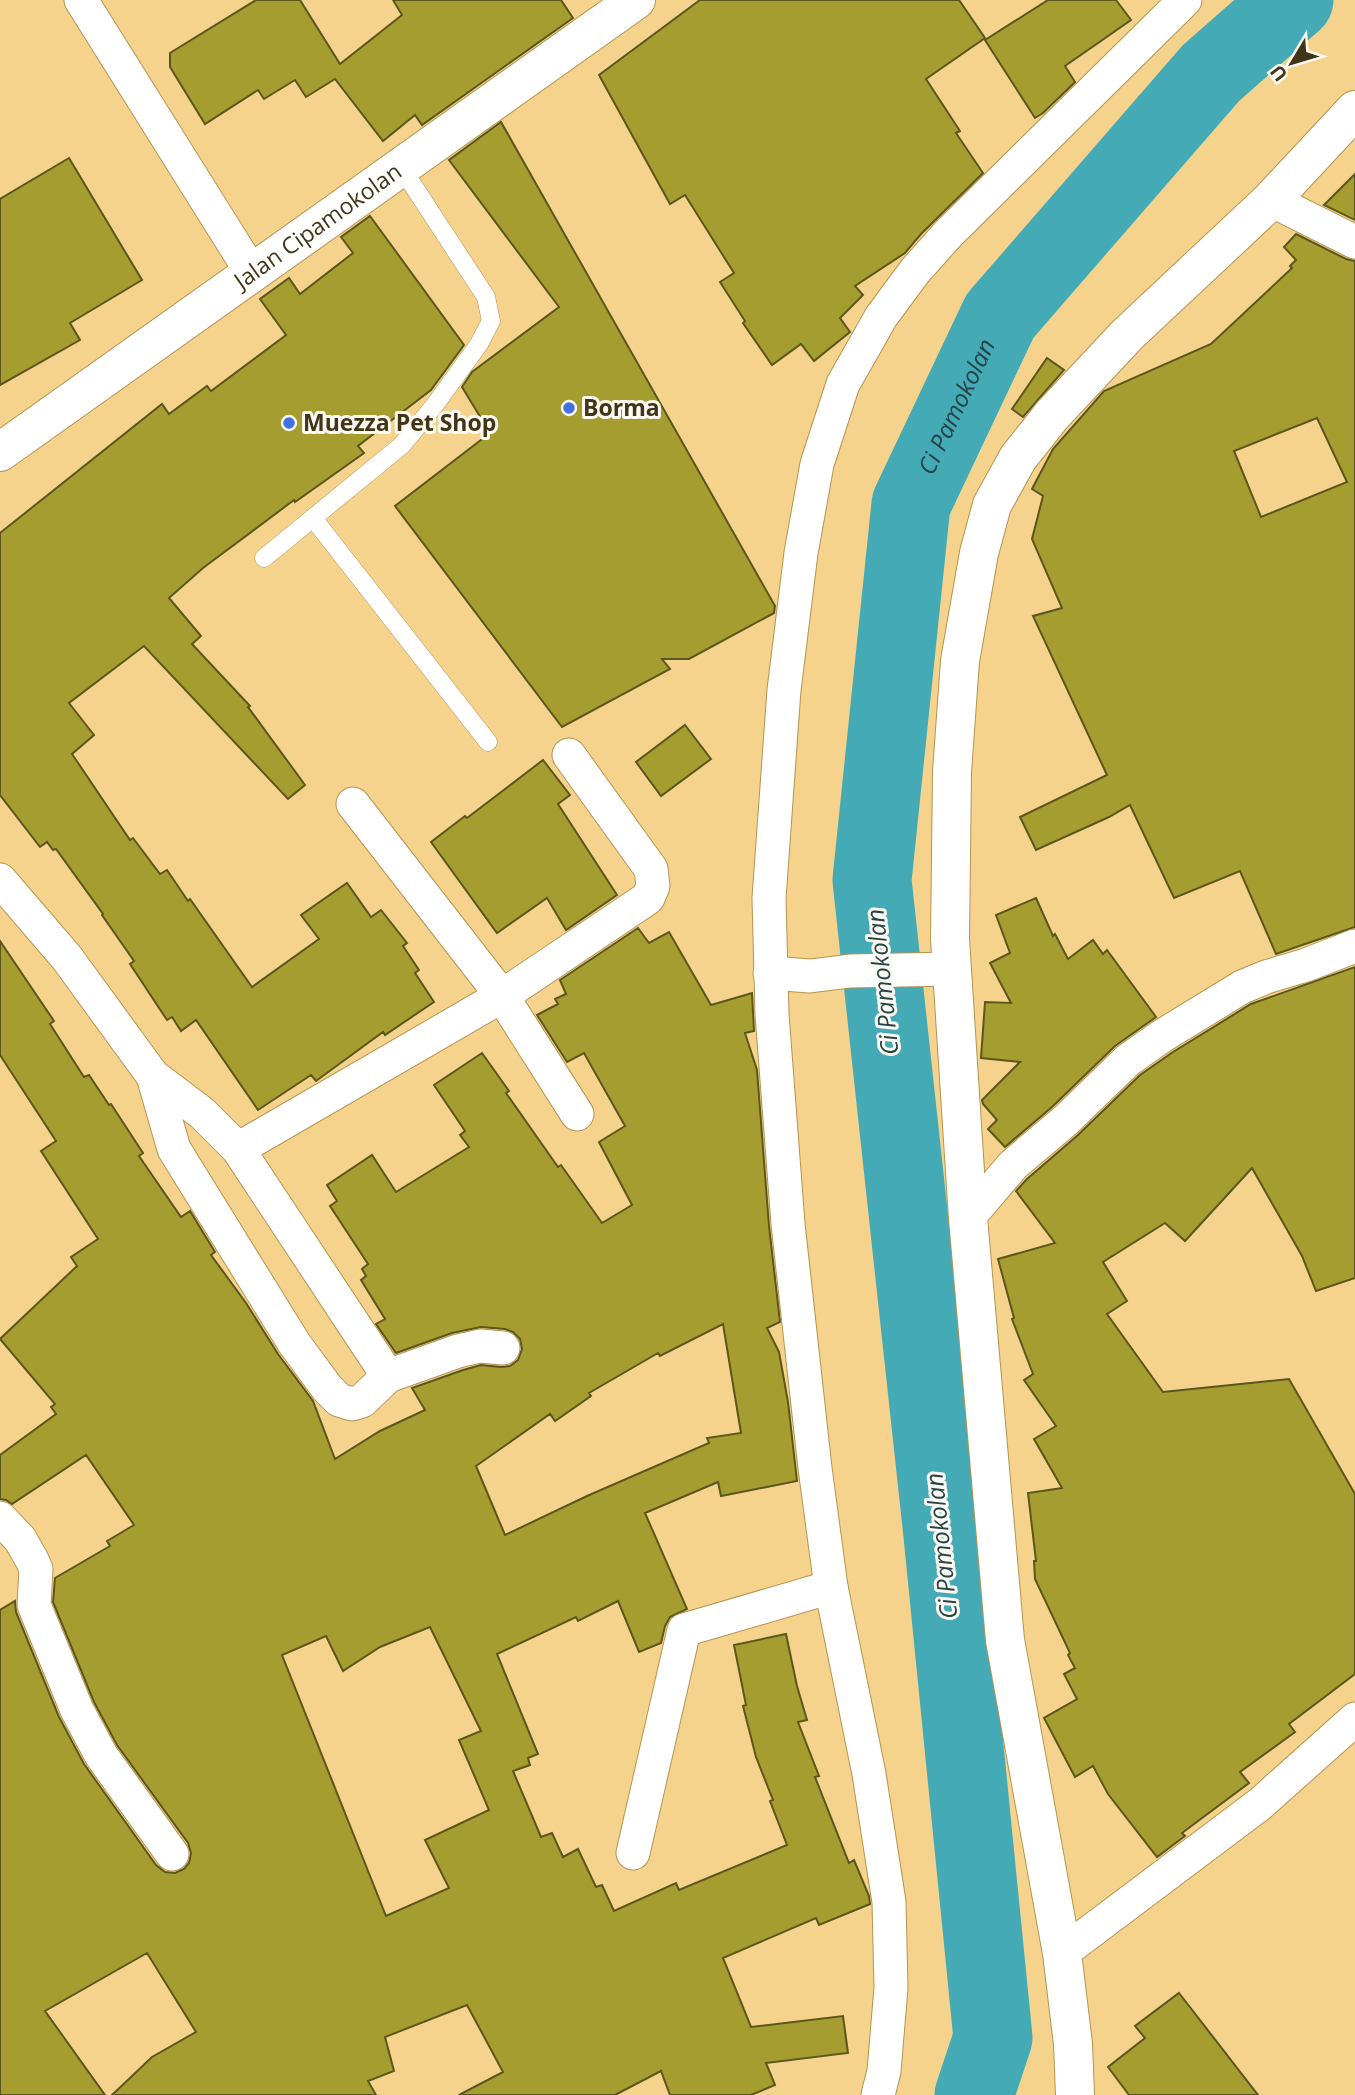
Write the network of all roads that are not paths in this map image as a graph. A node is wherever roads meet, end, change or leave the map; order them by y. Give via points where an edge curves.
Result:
1 (81, 0) edge
2 (636, 0) edge
3 (1185, 0) edge
4 (1355, 110) edge
5 (401, 167) junction
6 (1271, 200) junction
7 (1355, 242) edge
8 (252, 273) junction
9 (0, 452) edge
10 (313, 518) junction
11 (264, 558) dead end
12 (488, 742) dead end
13 (569, 755) dead end
14 (353, 804) dead end
15 (0, 880) edge
16 (1355, 946) edge
17 (934, 969) junction
18 (770, 973) junction
19 (502, 996) junction
20 (153, 1076) junction
21 (578, 1114) dead end
22 (238, 1149) junction
23 (968, 1217) junction
24 (503, 1348) dead end
25 (388, 1376) junction
26 (0, 1518) edge
27 (831, 1587) junction
28 (1355, 1719) edge
29 (633, 1853) dead end
30 (172, 1854) dead end
31 (1062, 1953) junction
32 (878, 2095) edge
33 (1075, 2095) edge

1 - 8 street
2 - 5 street, Jalan Cipamokolan
3 - 18 street via 915,271 881,317 843,384 817,464 784,690 769,898
4 - 6 street
5 - 8 street, Jalan Cipamokolan
5 - 10 lane via 486,297 491,321 479,344 402,444
6 - 7 street
6 - 17 street via 1127,335 1052,415 1018,458 992,505 960,662 951,772 950,939
8 - 9 street, Jalan Cipamokolan
10 - 11 lane
10 - 12 lane
13 - 19 street via 651,869 653,886 648,898
14 - 19 street
15 - 20 street via 67,958
16 - 23 street via 1242,987 1128,1060 1013,1165
17 - 18 street via 810,976
17 - 23 street
18 - 27 street via 789,1224
19 - 21 street
19 - 22 street
20 - 22 street via 202,1113
20 - 25 street via 174,1149 294,1343 327,1388 339,1400 352,1404 362,1401
22 - 25 street
23 - 31 street via 1005,1640
24 - 25 street via 480,1346
26 - 30 street via 33,1560 34,1605 101,1755
27 - 29 street via 684,1630
27 - 32 street via 869,1774 889,1902 891,1988
28 - 31 street via 1260,1804
31 - 33 street

